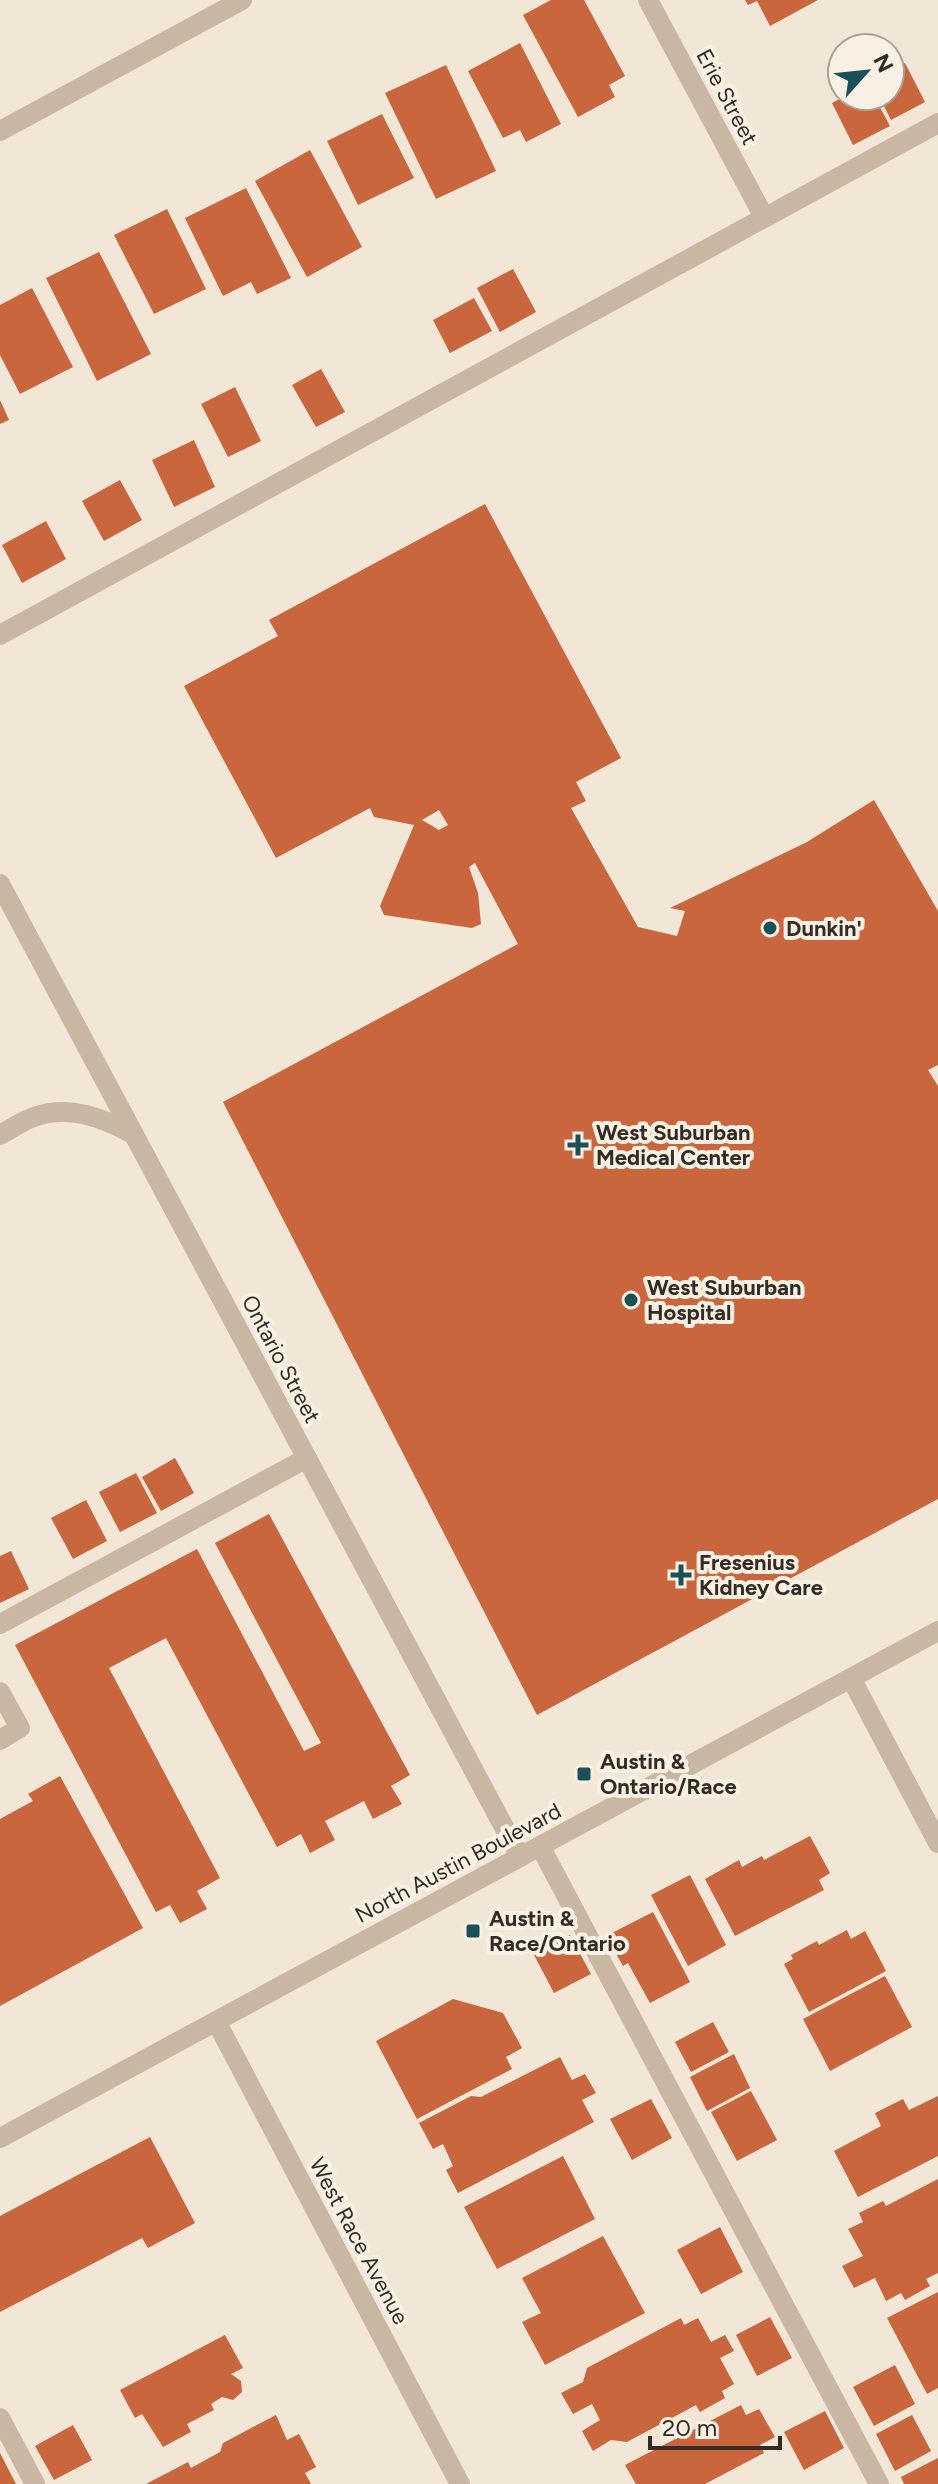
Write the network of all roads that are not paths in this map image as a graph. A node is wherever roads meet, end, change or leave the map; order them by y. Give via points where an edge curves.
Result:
1 (242, 0) edge
2 (648, 0) edge
3 (938, 123) edge
4 (0, 131) edge
5 (764, 217) junction
6 (0, 635) edge
7 (0, 884) edge
8 (133, 1134) junction
9 (0, 1135) edge
10 (307, 1458) junction
11 (0, 1624) edge
12 (938, 1631) edge
13 (851, 1678) junction
14 (0, 1692) edge
15 (0, 1740) edge
16 (938, 1843) edge
17 (540, 1846) junction
18 (520, 1857) junction
19 (216, 2021) junction
20 (0, 2138) edge
21 (0, 2418) edge
22 (35, 2484) edge
23 (460, 2484) edge
24 (879, 2484) edge

1 - 4 street
2 - 5 street, Erie Street
3 - 5 street
5 - 6 street
7 - 8 street, Ontario Street
8 - 9 street via 110,1122 68,1113 34,1117
8 - 10 street, Ontario Street
10 - 11 street
10 - 18 street, Ontario Street
12 - 13 street, North Austin Boulevard
13 - 16 street
13 - 17 street, North Austin Boulevard
14 - 15 street via 20,1728
17 - 18 street, North Austin Boulevard
17 - 24 street
18 - 19 street, North Austin Boulevard
19 - 20 street, North Austin Boulevard
19 - 23 street, West Race Avenue
21 - 22 street

